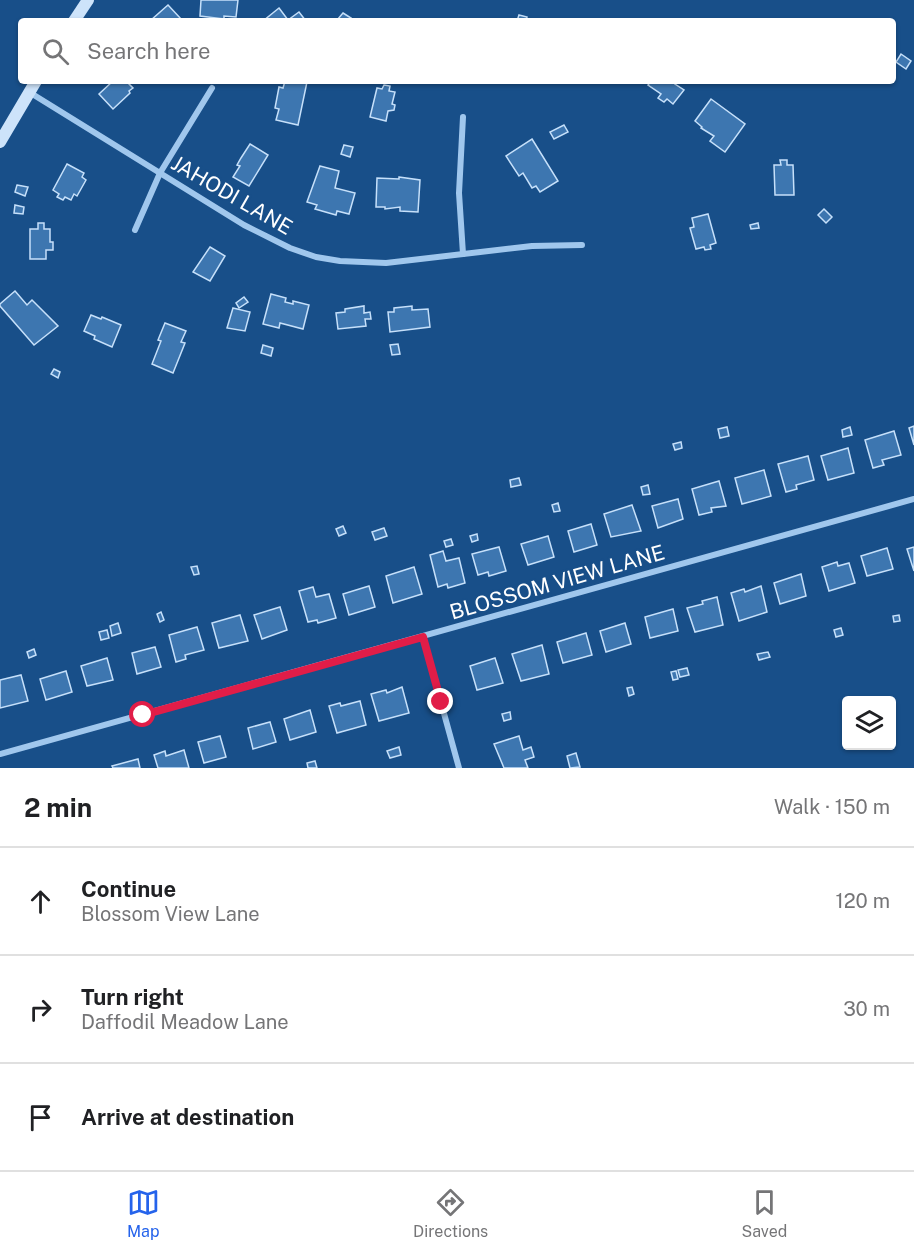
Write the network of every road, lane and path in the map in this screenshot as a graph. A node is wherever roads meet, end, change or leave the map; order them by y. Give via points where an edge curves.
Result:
1 (88, 0) edge
2 (76, 18) edge
3 (32, 86) edge
4 (212, 88) dead end
5 (463, 117) dead end
6 (0, 142) edge
7 (160, 173) junction
8 (135, 230) dead end
9 (582, 245) dead end
10 (464, 254) junction
11 (914, 499) edge
12 (423, 637) junction
13 (0, 754) edge
14 (459, 768) edge

1 - 2 main road
3 - 6 main road
3 - 7 street, JAHODI LANE
4 - 7 street
5 - 10 street via 459,194
7 - 8 street
7 - 10 street, JAHODI LANE via 269,238 316,257 375,263
9 - 10 street, JAHODI LANE via 549,244
11 - 12 street, BLOSSOM VIEW LANE
12 - 13 street, BLOSSOM VIEW LANE
12 - 14 street

